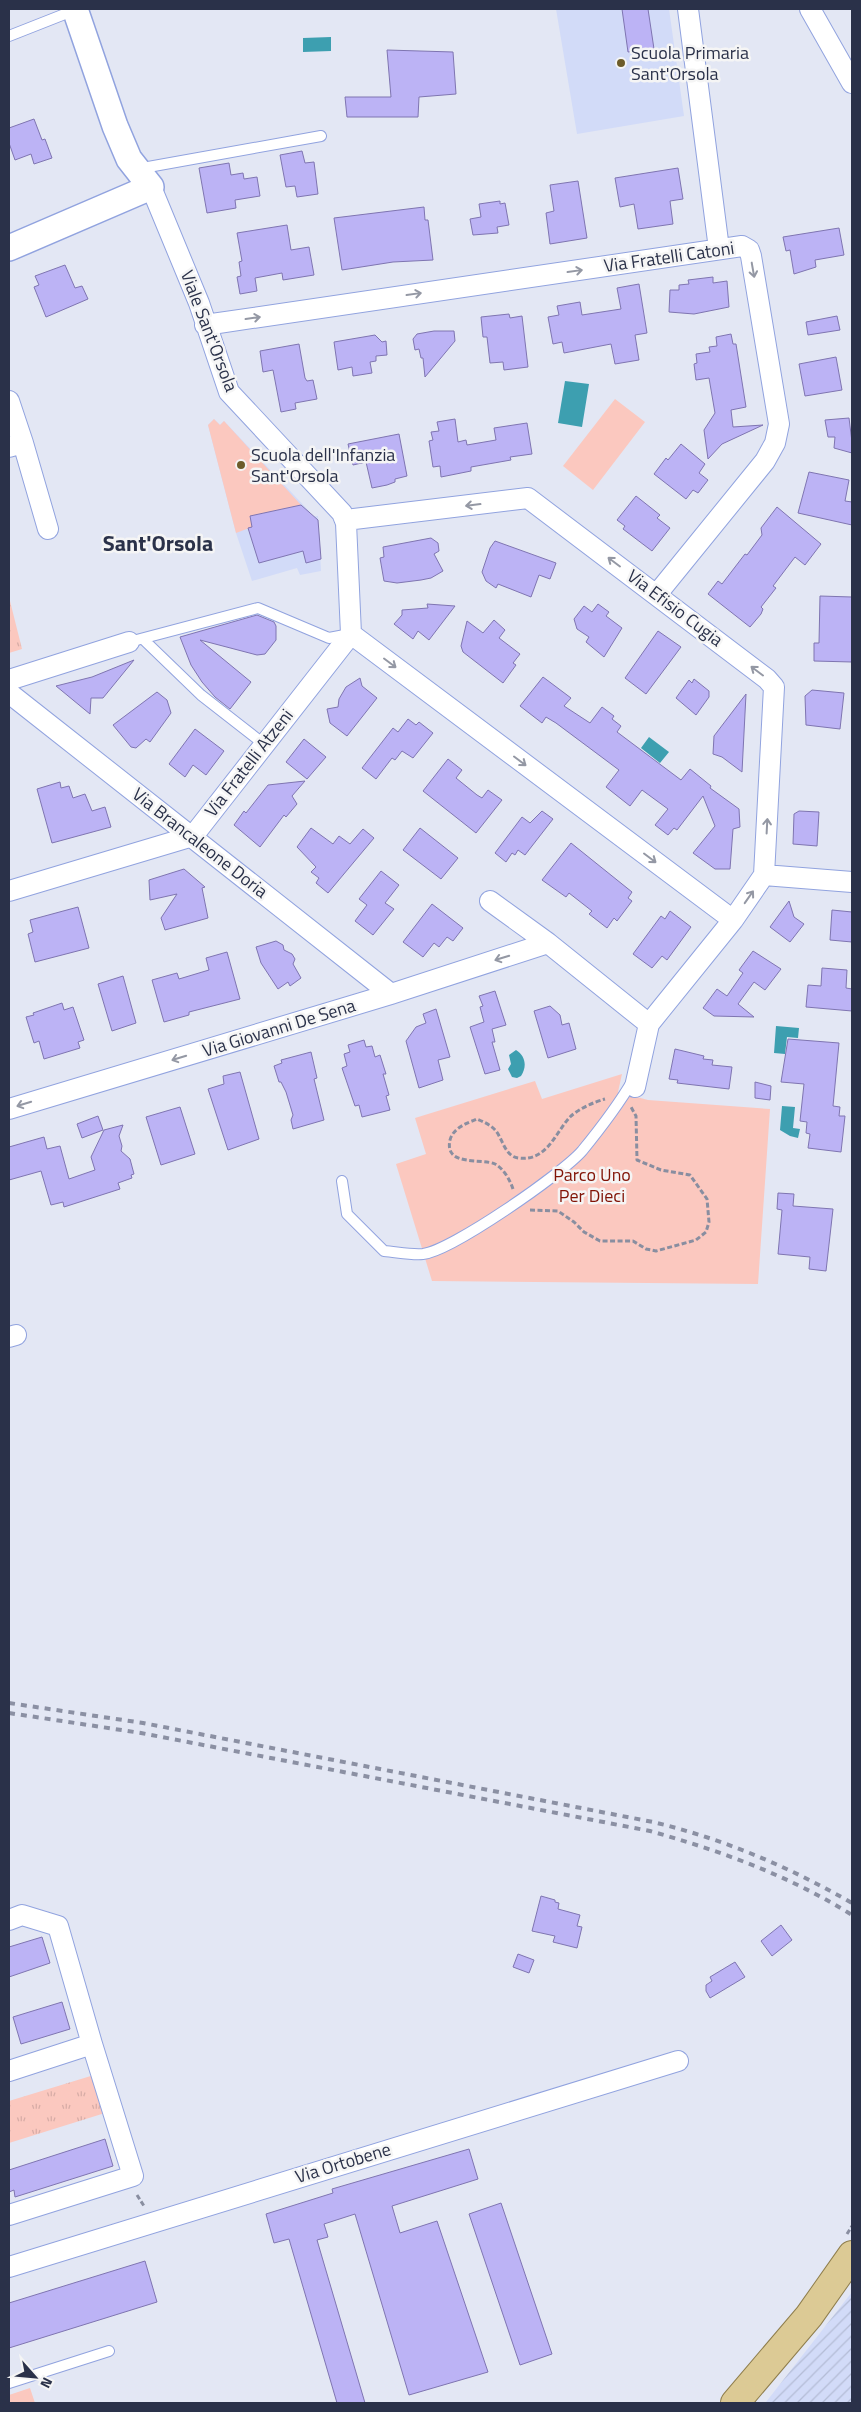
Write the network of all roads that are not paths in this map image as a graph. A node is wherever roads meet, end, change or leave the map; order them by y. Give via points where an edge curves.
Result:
1 (76, 9) edge
2 (688, 9) edge
3 (810, 9) edge
4 (9, 36) edge
5 (852, 83) edge
6 (321, 136) dead end
7 (144, 178) junction
8 (9, 248) edge
9 (719, 250) junction
10 (205, 325) junction
11 (9, 401) edge
12 (16, 445) edge
13 (346, 523) junction
14 (48, 528) dead end
15 (657, 594) junction
16 (351, 634) junction
17 (136, 641) junction
18 (9, 680) edge
19 (9, 693) edge
20 (265, 745) junction
21 (193, 836) junction
22 (764, 875) junction
23 (852, 882) edge
24 (9, 891) edge
25 (490, 901) dead end
26 (733, 920) junction
27 (548, 944) junction
28 (391, 994) junction
29 (649, 1024) junction
30 (631, 1091) joint
31 (9, 1109) edge
32 (342, 1180) dead end
33 (9, 1920) edge
34 (92, 2044) junction
35 (678, 2060) dead end
36 (9, 2071) edge
37 (9, 2214) edge
38 (852, 2255) edge
39 (9, 2267) edge
40 (109, 2351) dead end
41 (9, 2383) edge
42 (735, 2403) edge

1 - 4 lane
1 - 7 street, Viale Sant'Orsola via 115,126 129,159
2 - 9 street
3 - 5 street
6 - 7 lane
7 - 8 street
7 - 10 street, Viale Sant'Orsola via 199,303
10 -> 9 street, Via Fratelli Catoni
9 -> 15 street, Via Fratelli Catoni via 742,246 749,250 779,424 775,443 765,461
10 - 13 street, Viale Sant'Orsola via 229,392 342,513
11 - 12 street
12 - 14 street
15 -> 13 street, Via Efisio Cugia via 528,498 354,519
13 - 16 street
22 -> 15 street, Via Efisio Cugia via 774,687
16 - 17 lane via 329,638 258,608
16 - 20 street, Via Fratelli Atzeni
16 -> 26 street
17 - 18 street
17 - 20 lane
19 - 21 street, Via Brancaleone Doria
20 - 21 street, Via Fratelli Atzeni
21 - 24 street
21 - 28 street, Via Brancaleone Doria
22 - 23 street
26 -> 22 street
25 - 27 street
26 - 29 street
27 -> 28 street, Via Giovanni De Sena
27 - 29 street
28 -> 31 street, Via Giovanni De Sena
29 - 30 street
30 - 32 lane via 561,1170 441,1248 423,1254 384,1251 347,1214
33 - 34 street via 22,1916 58,1926
34 - 36 street
34 - 37 street via 133,2176
35 - 39 street, Via Ortobene
38 - 42 main road via 809,2316
40 - 41 lane

